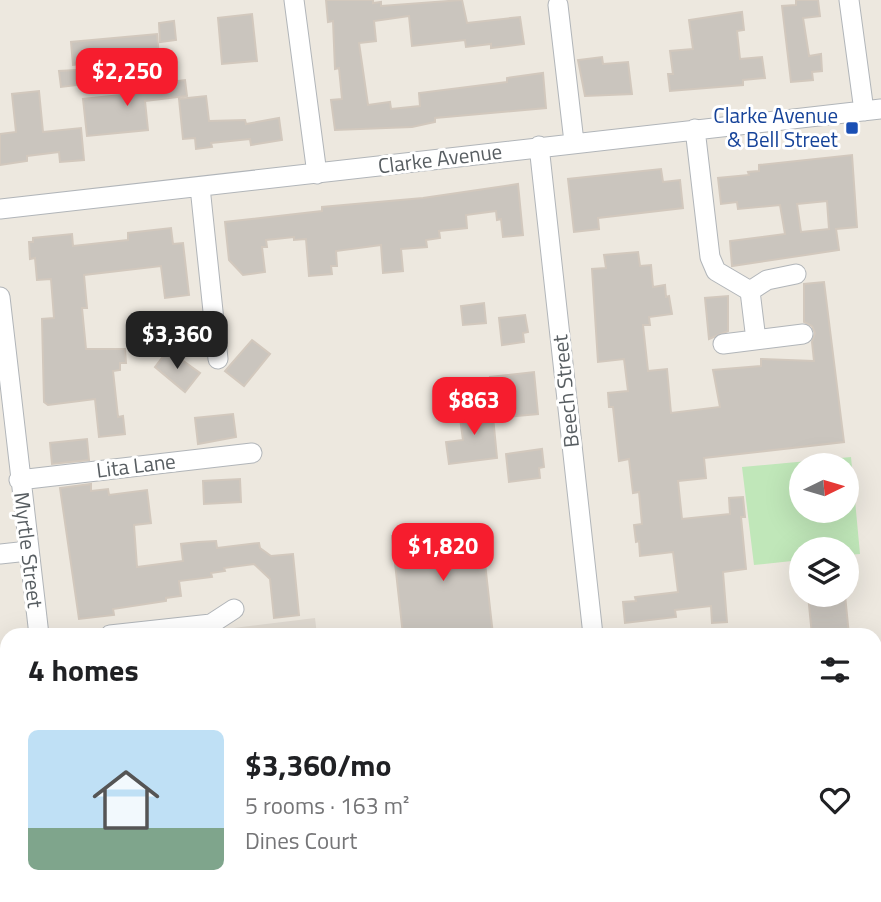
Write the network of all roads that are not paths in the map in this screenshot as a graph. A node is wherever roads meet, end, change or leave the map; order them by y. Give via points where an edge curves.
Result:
1 (293, 0) edge
2 (849, 0) edge
3 (558, 5) dead end
4 (872, 110) edge
5 (695, 129) junction
6 (574, 142) junction
7 (539, 146) junction
8 (317, 174) junction
9 (200, 187) junction
10 (0, 209) edge
11 (796, 274) dead end
12 (750, 291) junction
13 (0, 297) edge
14 (803, 334) dead end
15 (757, 340) junction
16 (723, 344) dead end
17 (218, 359) dead end
18 (6, 416) edge
19 (252, 453) dead end
20 (19, 480) junction
21 (28, 551) junction
22 (0, 554) edge
23 (234, 609) dead end
24 (38, 628) edge
25 (174, 628) edge
26 (592, 628) edge

1 - 8 street
2 - 4 street
3 - 6 street
4 - 5 street, Clarke Avenue
5 - 6 street, Clarke Avenue
5 - 12 street via 710,257 716,271
6 - 7 street, Clarke Avenue
7 - 8 street, Clarke Avenue
7 - 26 street, Beech Street
8 - 9 street, Clarke Avenue
9 - 10 street, Clarke Avenue
9 - 17 street
11 - 12 street via 767,280
12 - 15 street
13 - 18 street, Myrtle Street
14 - 15 street
15 - 16 street
18 - 20 street, Myrtle Street
19 - 20 street, Lita Lane
20 - 21 street, Myrtle Street
21 - 22 street
21 - 24 street, Myrtle Street
23 - 25 street via 211,624

